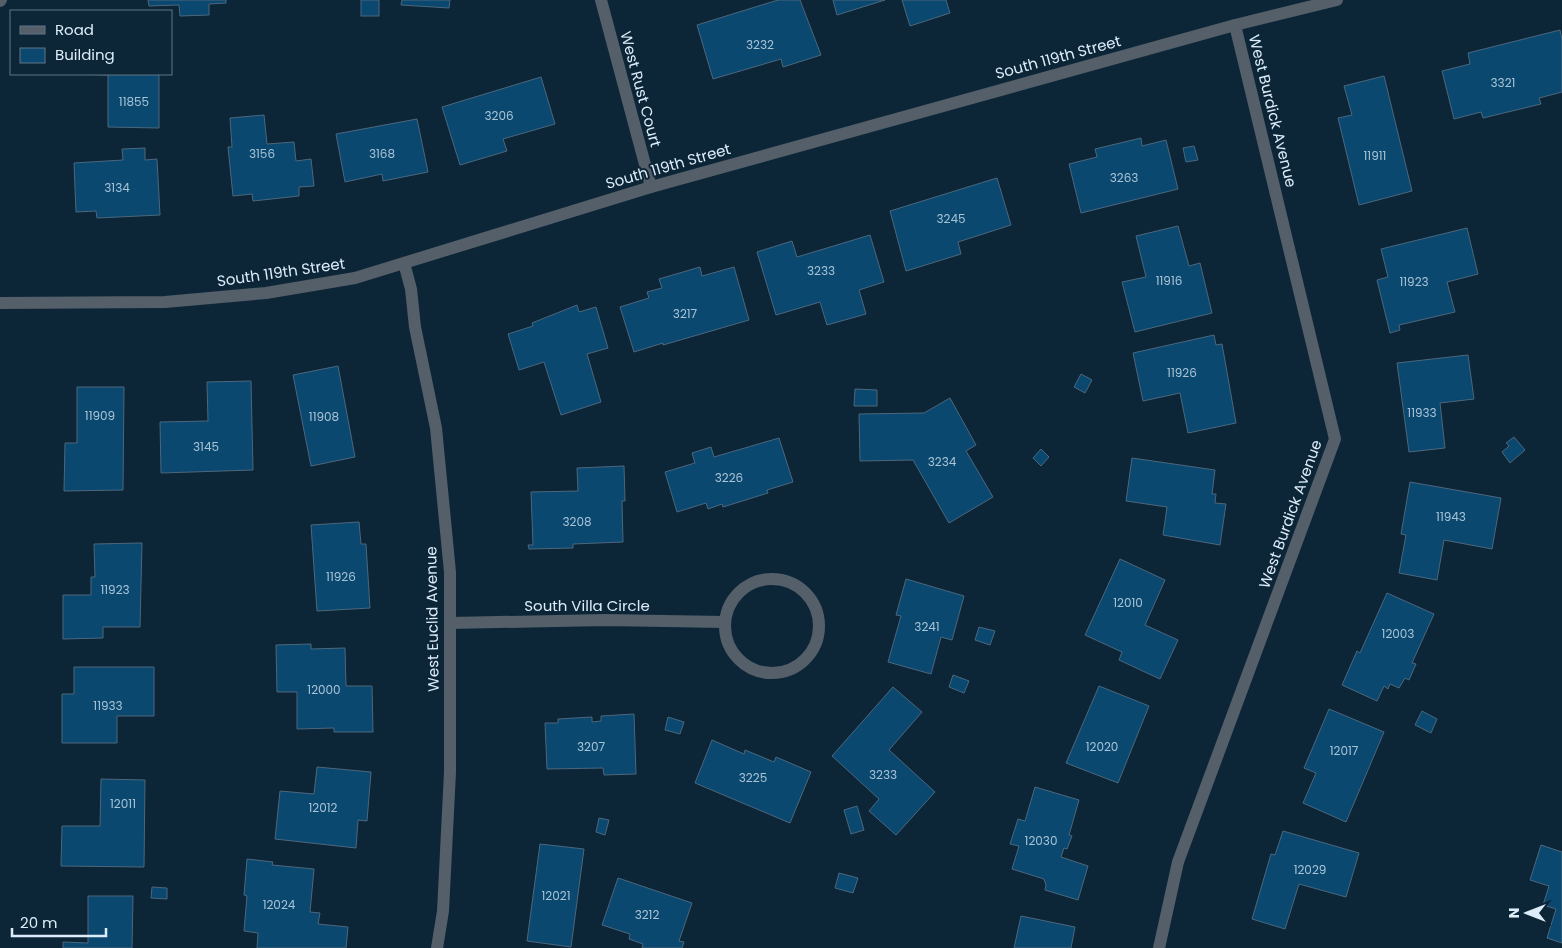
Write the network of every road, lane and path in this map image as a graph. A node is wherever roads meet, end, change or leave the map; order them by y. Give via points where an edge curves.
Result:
1 (601, 0) edge
2 (1337, 0) edge
3 (1235, 24) junction
4 (651, 186) junction
5 (404, 263) junction
6 (0, 303) edge
7 (724, 622) junction
8 (450, 623) junction
9 (436, 948) edge
10 (1159, 948) edge

1 - 4 street, West Rust Court
2 - 3 street, South 119th Street
3 - 4 street, South 119th Street
3 - 10 street, West Burdick Avenue via 1335,439 1178,862
4 - 5 street, South 119th Street
5 - 6 street, South 119th Street via 355,278 266,293 165,302
5 - 8 street, West Euclid Avenue via 436,428 450,572
7 - 7 street via 725,638 732,652 757,672 789,671 813,650 818,635 814,604 799,588 778,579 755,582 736,594
7 - 8 street, South Villa Circle
8 - 9 street, West Euclid Avenue via 450,772 443,910

